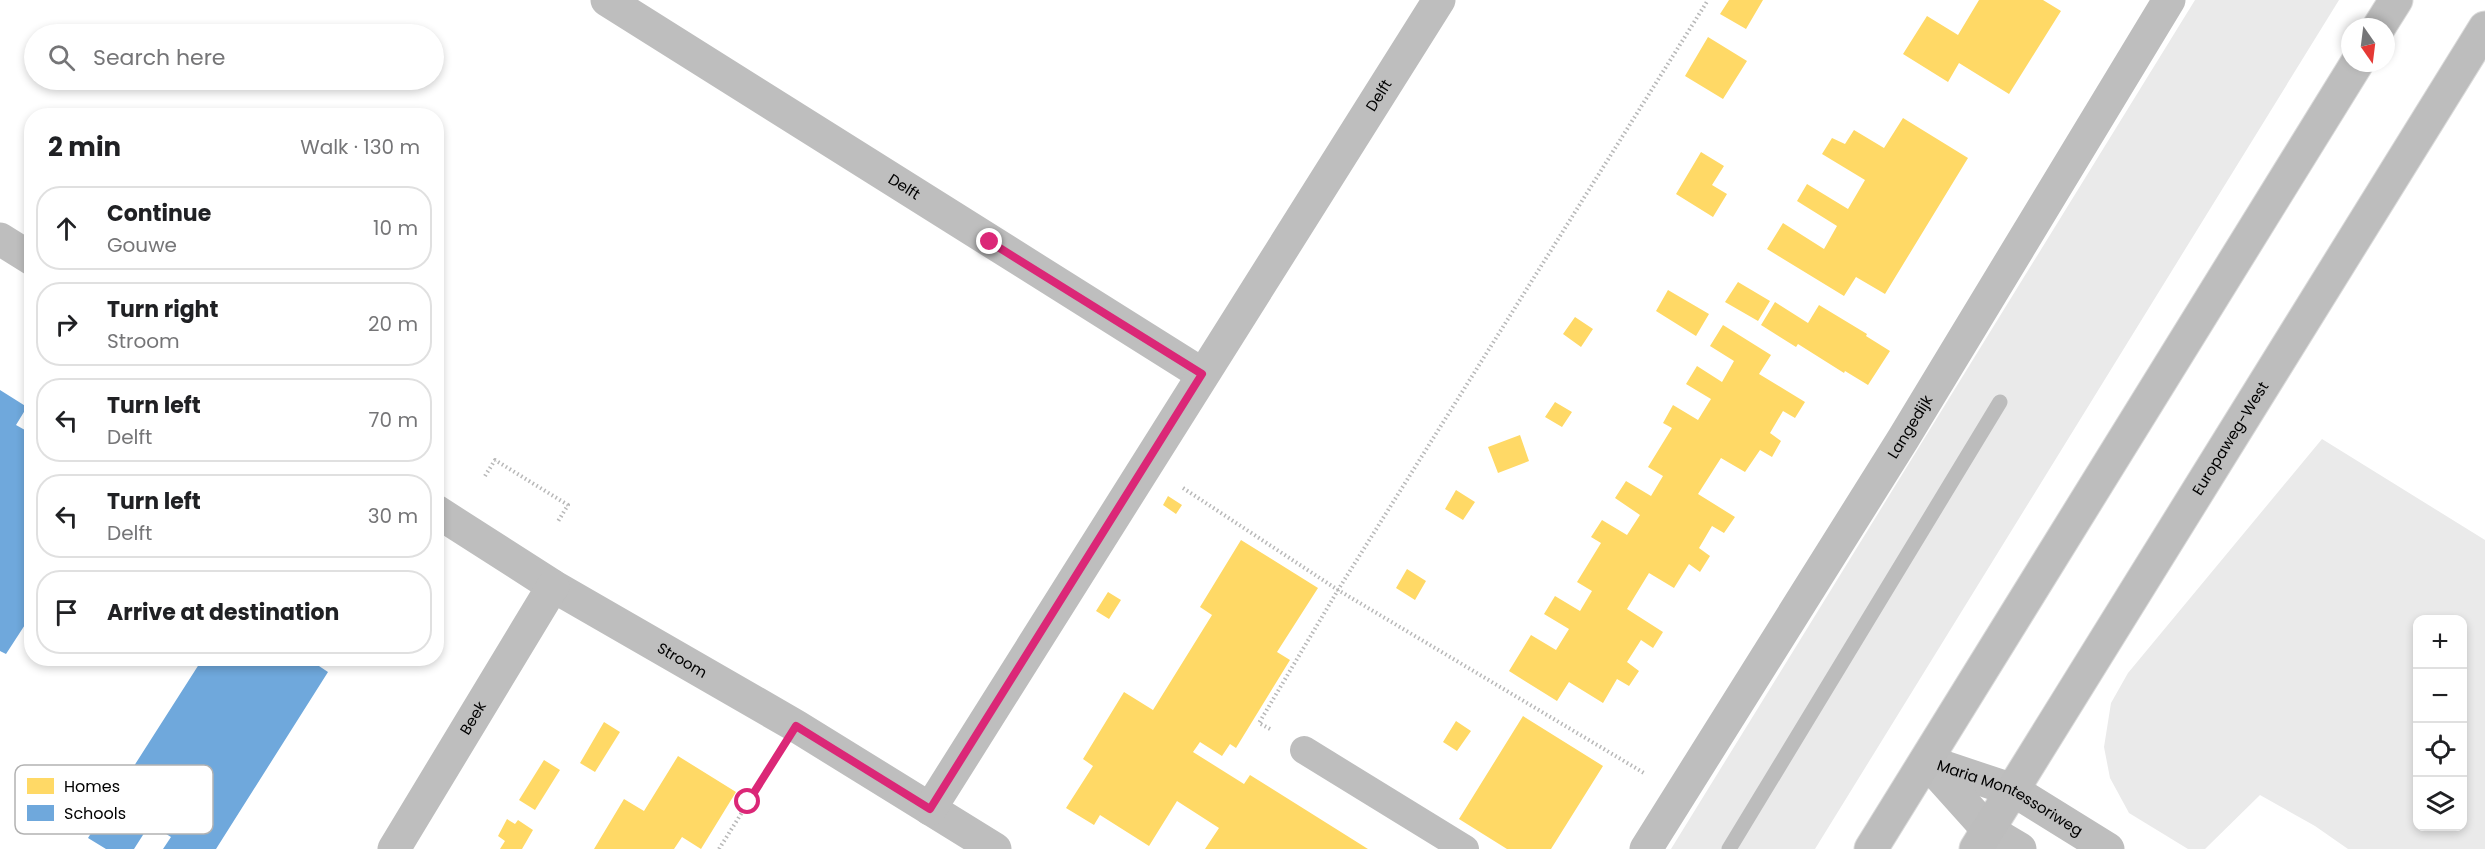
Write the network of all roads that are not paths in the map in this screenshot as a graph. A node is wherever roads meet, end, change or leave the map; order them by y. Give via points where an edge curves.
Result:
1 (606, 0) edge
2 (1439, 0) edge
3 (2169, 0) edge
4 (2396, 0) edge
5 (2385, 18) edge
6 (2485, 28) edge
7 (2351, 72) edge
8 (0, 239) edge
9 (24, 254) edge
10 (1202, 374) junction
11 (444, 516) edge
12 (553, 586) junction
13 (1304, 750) road end
14 (1926, 761) junction
15 (2013, 790) junction
16 (930, 809) junction
17 (1982, 839) edge
18 (394, 849) edge
19 (995, 849) edge
20 (1465, 849) edge
21 (1646, 849) edge
22 (1871, 849) edge
23 (2020, 849) edge
24 (2108, 849) edge

1 - 10 street, Delft
2 - 10 street, Delft
3 - 21 street, Langedijk via 1903,439
4 - 5 main road
6 - 15 main road, Europaweg-West
7 - 14 main road
8 - 9 street
10 - 16 street, Delft
11 - 12 street, Stroom
12 - 16 street, Stroom via 796,726
12 - 18 street, Beek
13 - 20 lane
14 - 15 street, Maria Montessoriweg
14 - 17 street, Maria Montessoriweg
14 - 22 main road
15 - 17 main road, Europaweg-West
15 - 24 street, Maria Montessoriweg
16 - 19 street, Stroom
17 - 23 street, Maria Montessoriweg

